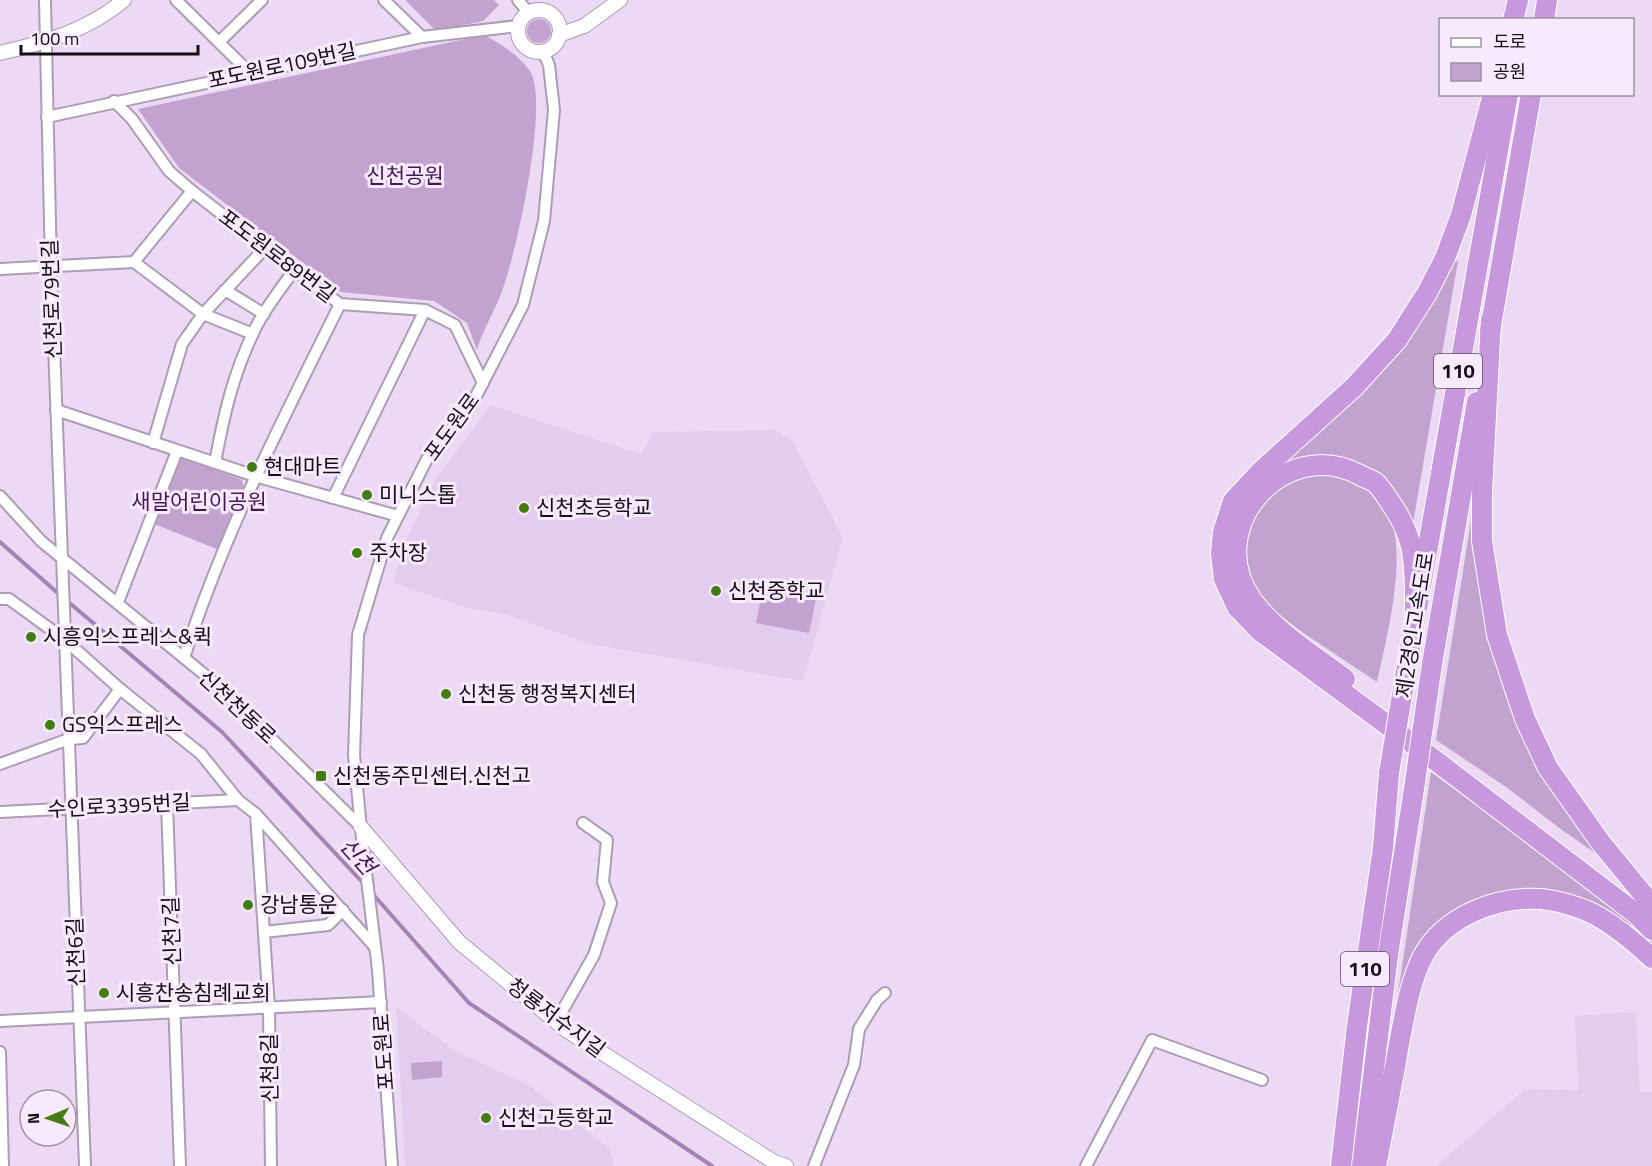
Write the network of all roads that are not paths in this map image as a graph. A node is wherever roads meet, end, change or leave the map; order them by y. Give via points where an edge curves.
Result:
1 (45, 0) edge
2 (124, 0) edge
3 (176, 0) edge
4 (262, 0) edge
5 (384, 0) edge
6 (518, 0) edge
7 (620, 0) edge
8 (1518, 0) edge
9 (1525, 0) edge
10 (1547, 0) edge
11 (528, 12) junction
12 (1514, 18) edge
13 (1521, 18) edge
14 (1544, 18) edge
15 (518, 26) junction
16 (559, 35) junction
17 (422, 38) junction
18 (46, 40) junction
19 (219, 42) junction
20 (543, 51) junction
21 (0, 53) edge
22 (250, 73) junction
23 (1492, 96) edge
24 (1508, 96) edge
25 (1531, 96) edge
26 (114, 101) junction
27 (47, 117) junction
28 (192, 191) junction
29 (264, 248) junction
30 (134, 262) junction
31 (51, 266) junction
32 (0, 269) edge
33 (294, 270) junction
34 (225, 290) junction
35 (340, 304) junction
36 (425, 310) junction
37 (203, 314) junction
38 (264, 314) junction
39 (1491, 320) junction
40 (253, 334) junction
41 (483, 383) junction
42 (56, 410) junction
43 (153, 443) junction
44 (177, 451) junction
45 (215, 463) junction
46 (255, 476) junction
47 (0, 496) edge
48 (333, 498) junction
49 (398, 516) junction
50 (62, 558) junction
51 (0, 599) edge
52 (118, 602) junction
53 (1415, 614) junction
54 (63, 622) joint
55 (64, 639) junction
56 (184, 658) junction
57 (120, 688) junction
58 (69, 739) junction
59 (0, 764) edge
60 (238, 800) junction
61 (167, 804) junction
62 (71, 809) junction
63 (0, 812) edge
64 (256, 814) junction
65 (583, 823) dead end
66 (361, 833) junction
67 (1652, 905) edge
68 (343, 910) junction
69 (1652, 915) edge
70 (1652, 930) edge
71 (264, 932) junction
72 (375, 942) junction
73 (1652, 958) edge
74 (885, 993) dead end
75 (381, 1002) junction
76 (269, 1008) junction
77 (175, 1012) junction
78 (78, 1017) junction
79 (0, 1021) edge
80 (556, 1022) junction
81 (0, 1052) edge
82 (1262, 1080) dead end
83 (3, 1166) edge
84 (85, 1166) edge
85 (180, 1166) edge
86 (271, 1166) edge
87 (392, 1166) edge
88 (786, 1166) edge
89 (814, 1166) edge
90 (1086, 1166) edge
91 (1341, 1166) edge
92 (1362, 1166) edge
93 (1376, 1166) edge

1 - 18 street, 신천로79번길
2 - 18 street via 81,29
3 - 19 street
4 - 19 street
5 - 17 street
6 - 11 street
7 - 16 street via 584,26
8 - 12 highway
9 - 13 highway
10 - 14 highway
11 - 15 street
11 - 16 street via 540,9 551,13 558,23
15 - 17 street, 포도원로109번길
15 - 20 street via 519,38 526,48
16 - 20 street via 554,46
17 - 22 street, 포도원로109번길
18 - 21 street
18 - 27 street, 신천로79번길
19 - 22 street
20 - 41 street, 포도원로 via 549,65 554,110 544,221 523,305
22 - 26 street, 포도원로109번길
23 - 70 highway via 1461,215 1427,293 1397,340 1354,387 1233,501 1223,532 1224,579 1238,607 1260,631 1446,768
24 - 53 highway, 제2경인고속도로 / 110
25 - 39 highway, 제2경인고속도로 / 110
26 - 27 street, 포도원로109번길
26 - 28 street, 포도원로89번길 via 132,119 169,171
27 - 31 street, 신천로79번길
28 - 29 street, 포도원로89번길
28 - 30 street
29 - 33 street, 포도원로89번길
29 - 34 street
30 - 31 street
30 - 37 street
31 - 32 street
31 - 42 street, 신천로79번길
33 - 35 street, 포도원로89번길
33 - 38 street
34 - 37 street
34 - 38 street
35 - 36 street, 포도원로89번길
35 - 46 street
36 - 41 street, 포도원로89번길 via 455,325
36 - 48 street
37 - 40 street
37 - 43 street via 182,344
38 - 40 street
39 - 67 highway via 1482,541 1497,635 1525,719 1548,768 1601,843
39 - 92 highway, 제2경인고속도로 / 110, bridge via 1432,664 1388,956
40 - 45 street via 226,403
41 - 49 street, 포도원로 via 427,459
42 - 43 street
42 - 50 street, 신천로79번길
43 - 44 street
44 - 45 street
44 - 52 street
45 - 46 street
46 - 48 street
46 - 56 street
47 - 50 street, 신천천동로
48 - 49 street
49 - 66 street, 포도원로 via 387,538 358,635 354,755
50 - 52 street, 신천천동로
50 - 54 street, 신천로79번길
51 - 55 street via 9,599
52 - 56 street, 신천천동로
53 - 69 highway via 1411,546 1403,522 1377,484 1332,464 1301,466 1280,476 1253,499 1236,537 1236,557 1251,599 1270,621
53 - 91 highway, 제2경인고속도로 / 110, bridge via 1389,773 1383,848
54 - 55 street, 신천6길
55 - 57 street
55 - 58 street, 신천6길
56 - 66 street, 신천천동로 via 216,684
57 - 58 street via 83,738
57 - 60 street via 201,754
58 - 59 street
58 - 62 street, 신천6길
60 - 61 street, 수인로3395번길
60 - 64 street
61 - 62 street, 수인로3395번길
61 - 77 street, 신천7길
62 - 63 street, 수인로3395번길
62 - 78 street, 신천6길
64 - 68 street
64 - 71 street, 신천8길
65 - 80 street via 607,840 603,882 611,903 594,955
66 - 72 street, 포도원로
66 - 80 street, 청룡저수지길 via 459,942
68 - 71 street via 328,925
68 - 72 street
71 - 76 street, 신천8길
72 - 75 street, 포도원로
73 - 93 highway via 1629,937 1587,911 1559,902 1504,902 1458,920 1438,936 1410,987
74 - 89 street via 858,1029 854,1065
75 - 76 street
75 - 87 street, 포도원로
76 - 77 street
76 - 86 street, 신천8길
77 - 78 street
77 - 85 street, 신천7길
78 - 79 street
78 - 84 street, 신천6길
80 - 88 street, 청룡저수지길
81 - 83 street
82 - 90 street via 1152,1040

